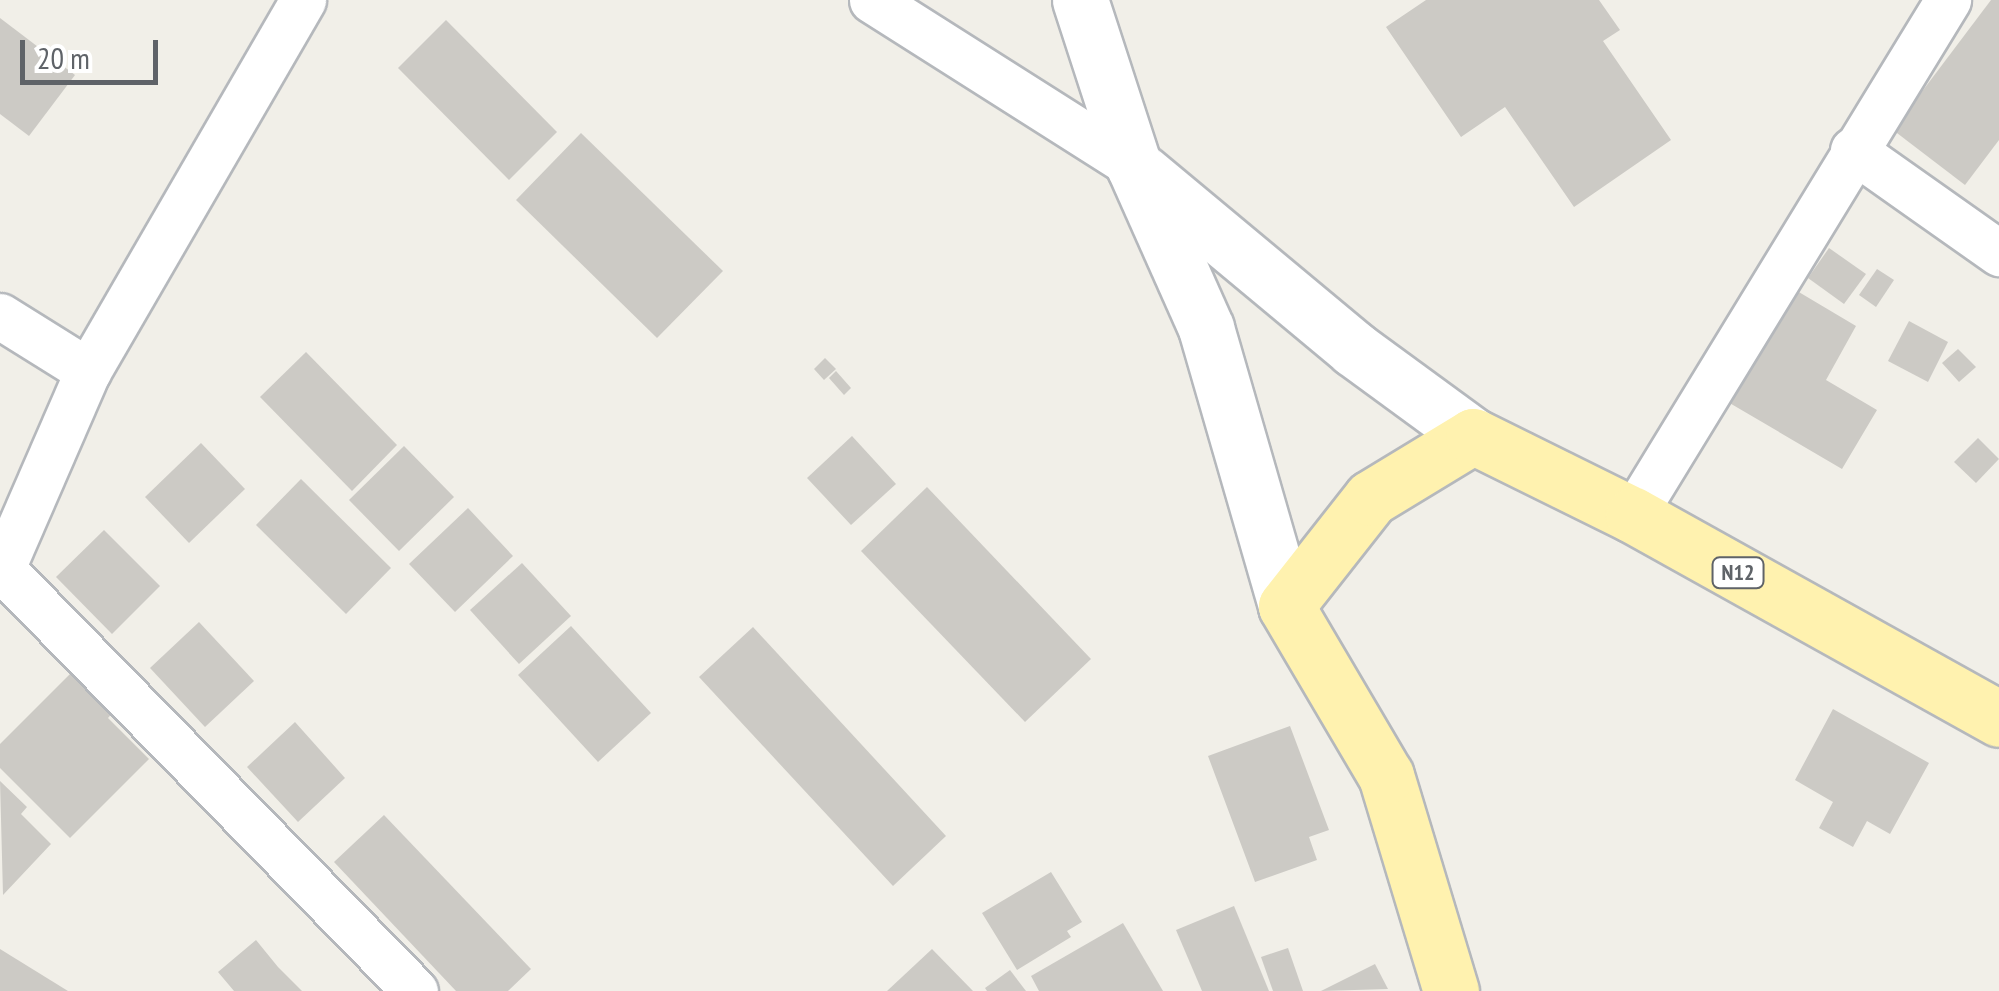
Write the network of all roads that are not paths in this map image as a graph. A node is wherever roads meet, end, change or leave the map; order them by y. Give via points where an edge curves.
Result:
1 (303, 0) edge
2 (872, 0) edge
3 (1080, 0) edge
4 (1948, 0) edge
5 (1853, 150) junction
6 (1134, 166) junction
7 (1999, 253) edge
8 (0, 316) edge
9 (88, 372) junction
10 (1473, 436) junction
11 (1633, 514) junction
12 (1, 572) edge
13 (1286, 606) junction
14 (1999, 718) edge
15 (416, 991) edge
16 (1451, 991) edge

1 - 9 street
2 - 6 street
3 - 6 main road
4 - 5 street
5 - 7 street
5 - 11 street
6 - 10 main road via 1354,348
6 - 13 main road via 1206,328
8 - 9 street
9 - 12 street
10 - 11 main road, N12
10 - 13 main road via 1371,498
11 - 14 main road, N12
12 - 15 street
13 - 16 main road via 1386,776

